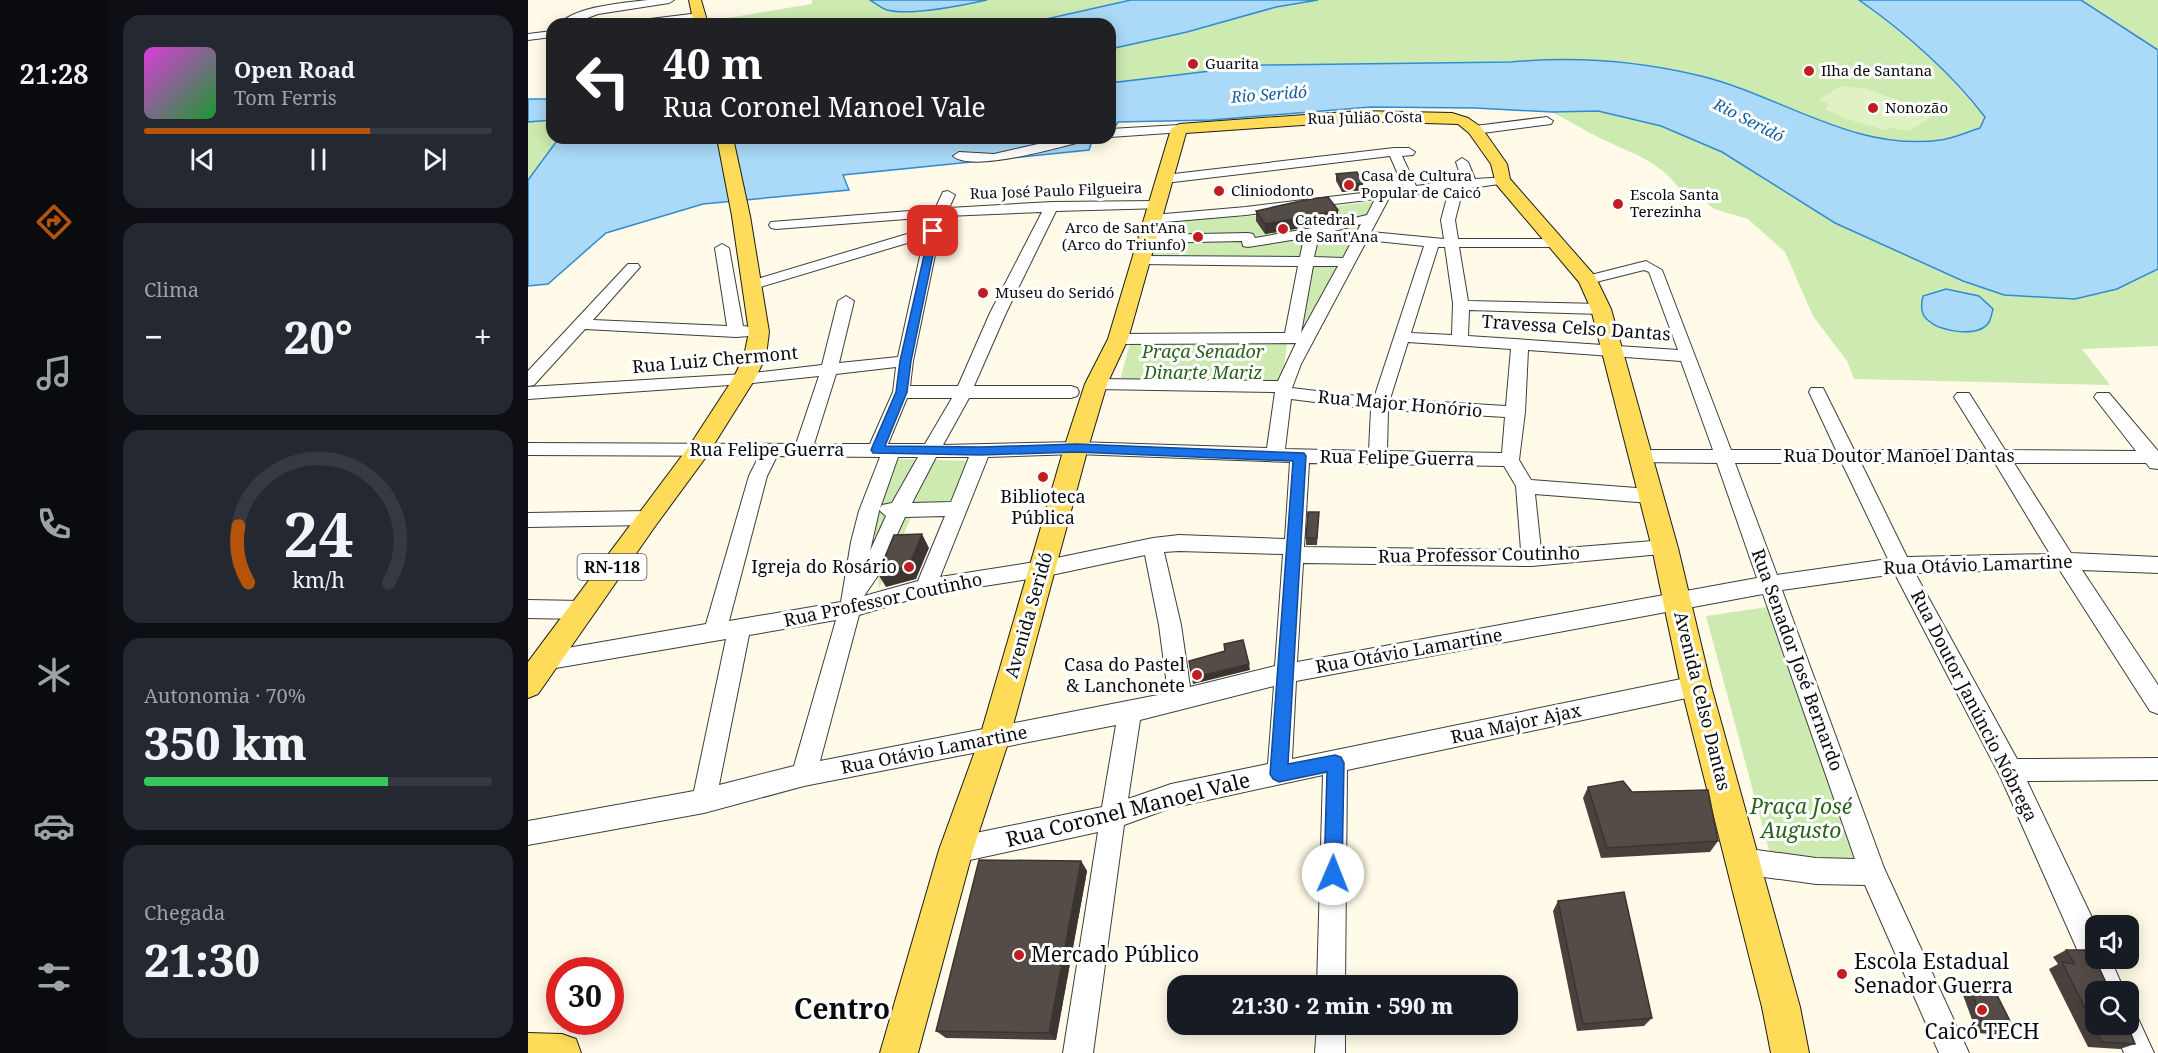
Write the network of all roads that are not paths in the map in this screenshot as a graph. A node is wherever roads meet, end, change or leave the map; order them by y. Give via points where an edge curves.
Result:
1 (669, 0) edge
2 (695, 0) edge
3 (627, 3) edge
4 (573, 18) edge
5 (700, 18) edge
6 (546, 35) edge
7 (528, 37) edge
8 (1547, 121) dead end
9 (1179, 129) junction
10 (1475, 130) junction
11 (1116, 133) edge
12 (726, 144) edge
13 (1054, 144) edge
14 (1394, 152) junction
15 (1408, 152) dead end
16 (959, 156) dead end
17 (1462, 162) dead end
18 (1168, 178) junction
19 (1502, 180) junction
20 (1457, 186) junction
21 (1411, 190) junction
22 (1385, 194) junction
23 (948, 195) dead end
24 (1329, 201) junction
25 (1052, 206) junction
26 (1246, 211) junction
27 (942, 213) junction
28 (1374, 217) junction
29 (1349, 224) junction
30 (776, 225) dead end
31 (933, 231) junction
32 (1150, 231) junction
33 (1312, 232) junction
34 (1362, 235) junction
35 (1248, 240) junction
36 (1432, 243) junction
37 (1451, 243) junction
38 (1555, 243) junction
39 (722, 248) dead end
40 (1250, 261) junction
41 (1306, 262) junction
42 (1348, 262) junction
43 (633, 267) dead end
44 (1588, 280) junction
45 (752, 285) junction
46 (846, 301) dead end
47 (1461, 305) junction
48 (1600, 309) junction
49 (581, 324) junction
50 (736, 332) junction
51 (759, 333) junction
52 (1402, 337) junction
53 (1118, 339) junction
54 (1300, 339) junction
55 (1460, 340) junction
56 (1520, 344) junction
57 (1612, 349) junction
58 (1688, 356) junction
59 (905, 361) junction
60 (829, 370) junction
61 (744, 379) junction
62 (528, 381) edge
63 (1083, 388) junction
64 (1284, 390) junction
65 (902, 392) junction
66 (964, 392) junction
67 (528, 393) edge
68 (1817, 393) dead end
69 (1963, 397) dead end
70 (2103, 397) dead end
71 (1380, 404) junction
72 (1516, 412) junction
73 (1076, 448) junction
74 (528, 449) edge
75 (771, 450) junction
76 (803, 450) junction
77 (885, 450) junction
78 (932, 450) junction
79 (698, 451) junction
80 (981, 451) junction
81 (1275, 455) junction
82 (1300, 456) junction
83 (1640, 456) junction
84 (1723, 456) junction
85 (1846, 456) junction
86 (2001, 457) junction
87 (1378, 458) junction
88 (1510, 460) junction
89 (2156, 460) edge
90 (1525, 486) junction
91 (1650, 496) junction
92 (959, 509) junction
93 (898, 510) junction
94 (869, 511) junction
95 (647, 518) junction
96 (528, 520) edge
97 (1153, 546) junction
98 (1665, 548) junction
99 (1293, 551) junction
100 (1532, 558) junction
101 (2065, 561) junction
102 (1900, 565) junction
103 (2158, 565) edge
104 (1042, 569) junction
105 (1770, 584) junction
106 (926, 587) junction
107 (852, 602) junction
108 (1678, 602) junction
109 (528, 609) edge
110 (581, 610) junction
111 (739, 629) junction
112 (715, 632) junction
113 (544, 661) junction
114 (1287, 673) junction
115 (528, 685) edge
116 (1696, 686) junction
117 (1180, 700) junction
118 (2158, 704) edge
119 (1130, 712) junction
120 (994, 740) junction
121 (1335, 763) junction
122 (2158, 769) edge
123 (2010, 770) junction
124 (1279, 774) junction
125 (804, 775) junction
126 (704, 801) junction
127 (1114, 816) junction
128 (528, 833) edge
129 (956, 850) junction
130 (1742, 861) junction
131 (1874, 872) junction
132 (2085, 934) edge
133 (1331, 975) edge
134 (1330, 1035) edge
135 (2131, 1035) edge
136 (528, 1052) edge
137 (562, 1053) edge
138 (899, 1053) edge
139 (1078, 1053) edge
140 (1330, 1053) edge
141 (1790, 1053) edge
142 (1954, 1053) edge
143 (2139, 1053) edge

1 - 3 street
2 - 5 main road
3 - 4 street
6 - 7 street
8 - 10 street
9 - 10 main road, Rua Julião Costa via 1381,115 1452,118
9 - 11 street
9 - 18 main road, Avenida Seridó
10 - 19 main road, Avenida Celso Dantas via 1499,165
12 - 45 main road, RN-118
13 - 16 street via 994,158
14 - 15 street
14 - 18 street
14 - 21 street
17 - 20 street via 1469,182
18 - 32 main road, Avenida Seridó
19 - 20 street
19 - 38 main road, Avenida Celso Dantas
20 - 21 street
20 - 37 street via 1448,220
21 - 22 street
22 - 24 street
22 - 28 street
23 - 27 street
24 - 26 street
24 - 29 street
25 - 27 street, Rua José Paulo Filgueira
25 - 32 street, Rua José Paulo Filgueira
25 - 66 street via 998,313
26 - 32 street
26 - 35 street
27 - 30 street, Rua José Paulo Filgueira
27 - 31 street
28 - 29 street
28 - 34 street
29 - 33 street
31 - 45 street
31 - 59 street
32 - 35 street
32 - 40 street
32 - 53 main road, Avenida Seridó
33 - 35 street
33 - 41 street
34 - 36 street
34 - 42 street
35 - 40 street
36 - 37 street
36 - 52 street
37 - 38 street
37 - 47 street
38 - 44 main road, Avenida Celso Dantas
39 - 50 street
40 - 41 street
41 - 42 street
41 - 54 street
42 - 54 street
43 - 49 street
44 - 48 main road, Avenida Celso Dantas
44 - 58 street, Rua Senador José Bernardo via 1648,265 1655,270
45 - 51 main road, RN-118
46 - 60 street
47 - 48 street
47 - 55 street
48 - 57 main road, Avenida Celso Dantas
49 - 50 street
49 - 62 street
50 - 51 street
51 - 61 main road, RN-118 via 755,357
52 - 55 street, Travessa Celso Dantas
52 - 71 street
53 - 54 street
53 - 63 main road, Avenida Seridó
54 - 64 street
55 - 56 street, Travessa Celso Dantas
56 - 57 street, Travessa Celso Dantas
56 - 72 street
57 - 58 street, Travessa Celso Dantas
57 - 83 main road, Avenida Celso Dantas
58 - 84 street, Rua Senador José Bernardo
59 - 60 street, Rua Luiz Chermont
59 - 65 street
60 - 61 street, Rua Luiz Chermont
60 - 76 street
61 - 67 street, Rua Luiz Chermont
61 - 79 main road, RN-118
63 - 64 street, Rua Major Honório
63 - 66 street, Rua Major Honório
63 - 73 main road, Avenida Seridó
64 - 71 street, Rua Major Honório
64 - 81 street
65 - 66 street, Rua Major Honório
65 - 77 street
66 - 78 street
68 - 85 street, Rua Doutor Janúncio Nóbrega
69 - 86 street
70 - 89 street
71 - 72 street, Rua Major Honório
71 - 87 street
72 - 88 street
73 - 80 street, Rua Felipe Guerra
73 - 81 street, Rua Felipe Guerra
73 - 104 main road, Avenida Seridó
74 - 79 street, Rua Felipe Guerra
75 - 76 street, Rua Felipe Guerra
75 - 79 street, Rua Felipe Guerra
75 - 112 street via 758,476
76 - 77 street, Rua Felipe Guerra
77 - 78 street, Rua Felipe Guerra
77 - 94 street
78 - 80 street, Rua Felipe Guerra
78 - 93 street
79 - 95 main road, RN-118
80 - 92 street
81 - 82 street, Rua Felipe Guerra
82 - 87 street, Rua Felipe Guerra
82 - 99 street
83 - 84 street, Rua Doutor Manoel Dantas
83 - 91 main road, Avenida Celso Dantas
84 - 85 street, Rua Doutor Manoel Dantas
84 - 105 street, Rua Senador José Bernardo
85 - 86 street, Rua Doutor Manoel Dantas
85 - 102 street, Rua Doutor Janúncio Nóbrega
86 - 89 street, Rua Doutor Manoel Dantas
86 - 101 street
87 - 88 street, Rua Felipe Guerra
88 - 90 street
90 - 91 street
90 - 100 street
91 - 98 main road, Avenida Celso Dantas
92 - 93 street
92 - 106 street
93 - 94 street
93 - 107 street
94 - 107 street
95 - 96 street
95 - 110 main road, RN-118
97 - 99 street, Rua Professor Coutinho via 1179,543
97 - 104 street, Rua Professor Coutinho
97 - 117 street via 1170,625
98 - 100 street, Rua Professor Coutinho
98 - 108 main road, Avenida Celso Dantas
99 - 100 street, Rua Professor Coutinho
99 - 114 street
101 - 102 street, Rua Otávio Lamartine
101 - 103 street, Rua Otávio Lamartine
101 - 118 street
102 - 105 street, Rua Otávio Lamartine
102 - 123 street, Rua Doutor Janúncio Nóbrega
104 - 106 street, Rua Professor Coutinho
104 - 120 main road, Avenida Seridó
105 - 108 street, Rua Otávio Lamartine
105 - 131 street, Rua Senador José Bernardo
106 - 107 street, Rua Professor Coutinho
107 - 111 street, Rua Professor Coutinho
107 - 125 street
108 - 114 street, Rua Otávio Lamartine
108 - 116 main road, Avenida Celso Dantas
109 - 110 street
110 - 113 main road, RN-118
111 - 112 street, Rua Professor Coutinho
111 - 126 street
112 - 113 street, Rua Professor Coutinho
113 - 115 main road, RN-118
114 - 117 street, Rua Otávio Lamartine
114 - 124 street
116 - 121 street, Rua Major Ajax
116 - 130 main road, Avenida Celso Dantas
117 - 119 street, Rua Otávio Lamartine
119 - 120 street, Rua Otávio Lamartine
119 - 127 street
120 - 125 street, Rua Otávio Lamartine
120 - 129 main road, Avenida Seridó
121 - 124 street, Rua Coronel Manoel Vale
121 - 133 street
122 - 123 street
123 - 132 street, Rua Doutor Janúncio Nóbrega
124 - 127 street, Rua Coronel Manoel Vale via 1172,796
125 - 126 street, Rua Otávio Lamartine
126 - 128 street, Rua Otávio Lamartine
127 - 129 street, Rua Coronel Manoel Vale
127 - 139 street
129 - 138 main road, Avenida Seridó
130 - 131 street via 1816,871
130 - 141 main road, Avenida Celso Dantas
131 - 142 street, Rua Senador José Bernardo
134 - 140 street
135 - 143 street
136 - 137 main road

